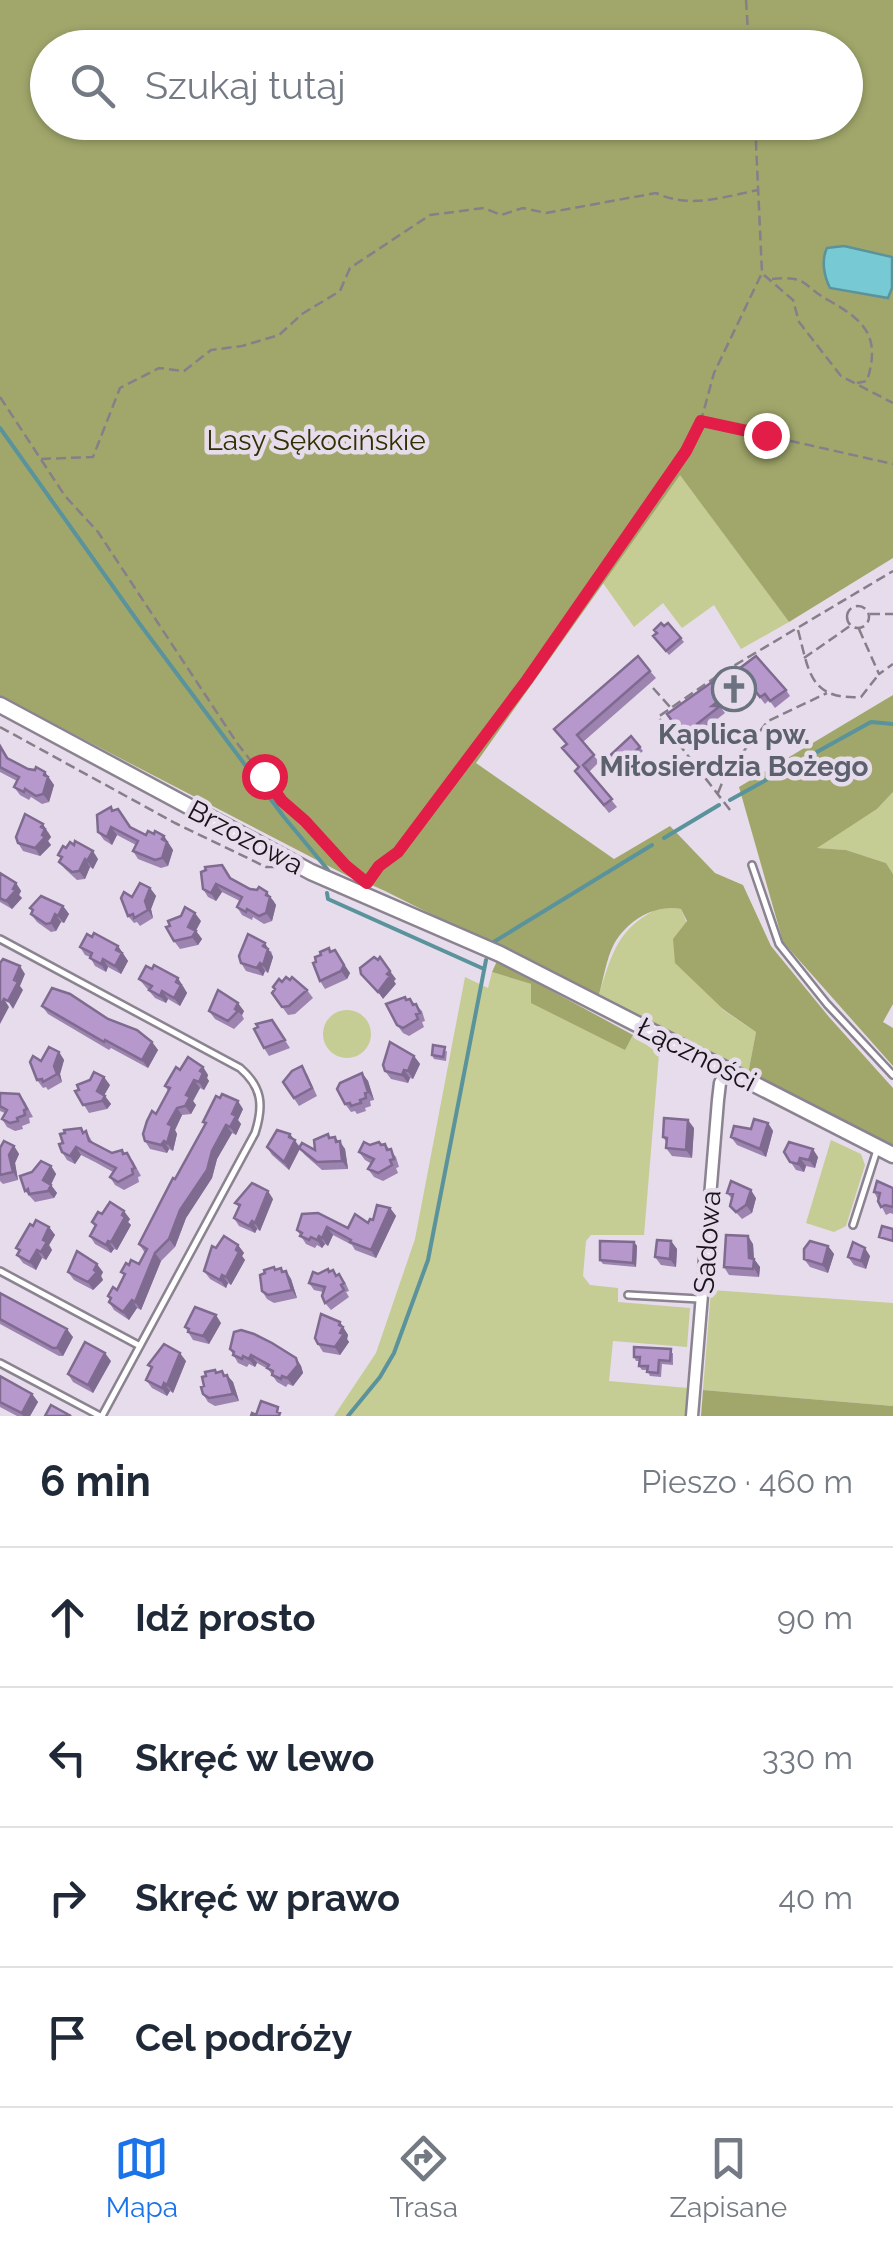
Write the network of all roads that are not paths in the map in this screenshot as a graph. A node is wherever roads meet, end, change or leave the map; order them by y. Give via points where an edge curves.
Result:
1 (0, 705) edge
2 (752, 865) dead end
3 (0, 938) edge
4 (500, 954) joint
5 (728, 1069) junction
6 (893, 1076) edge
7 (878, 1147) junction
8 (893, 1155) edge
9 (853, 1225) dead end
10 (0, 1270) edge
11 (628, 1295) dead end
12 (702, 1299) junction
13 (140, 1346) junction
14 (0, 1363) edge
15 (101, 1416) edge
16 (692, 1416) edge

1 - 4 street, Brzozowa via 311,872
2 - 6 lane via 779,944
3 - 13 lane via 240,1068 260,1097 255,1132
4 - 5 street, Łączności
5 - 7 street, Łączności
5 - 12 street, Sadowa via 718,1100
7 - 8 street, Łączności
7 - 9 lane
10 - 13 lane
11 - 12 lane
12 - 16 street, Sadowa
13 - 15 lane
14 - 15 lane

